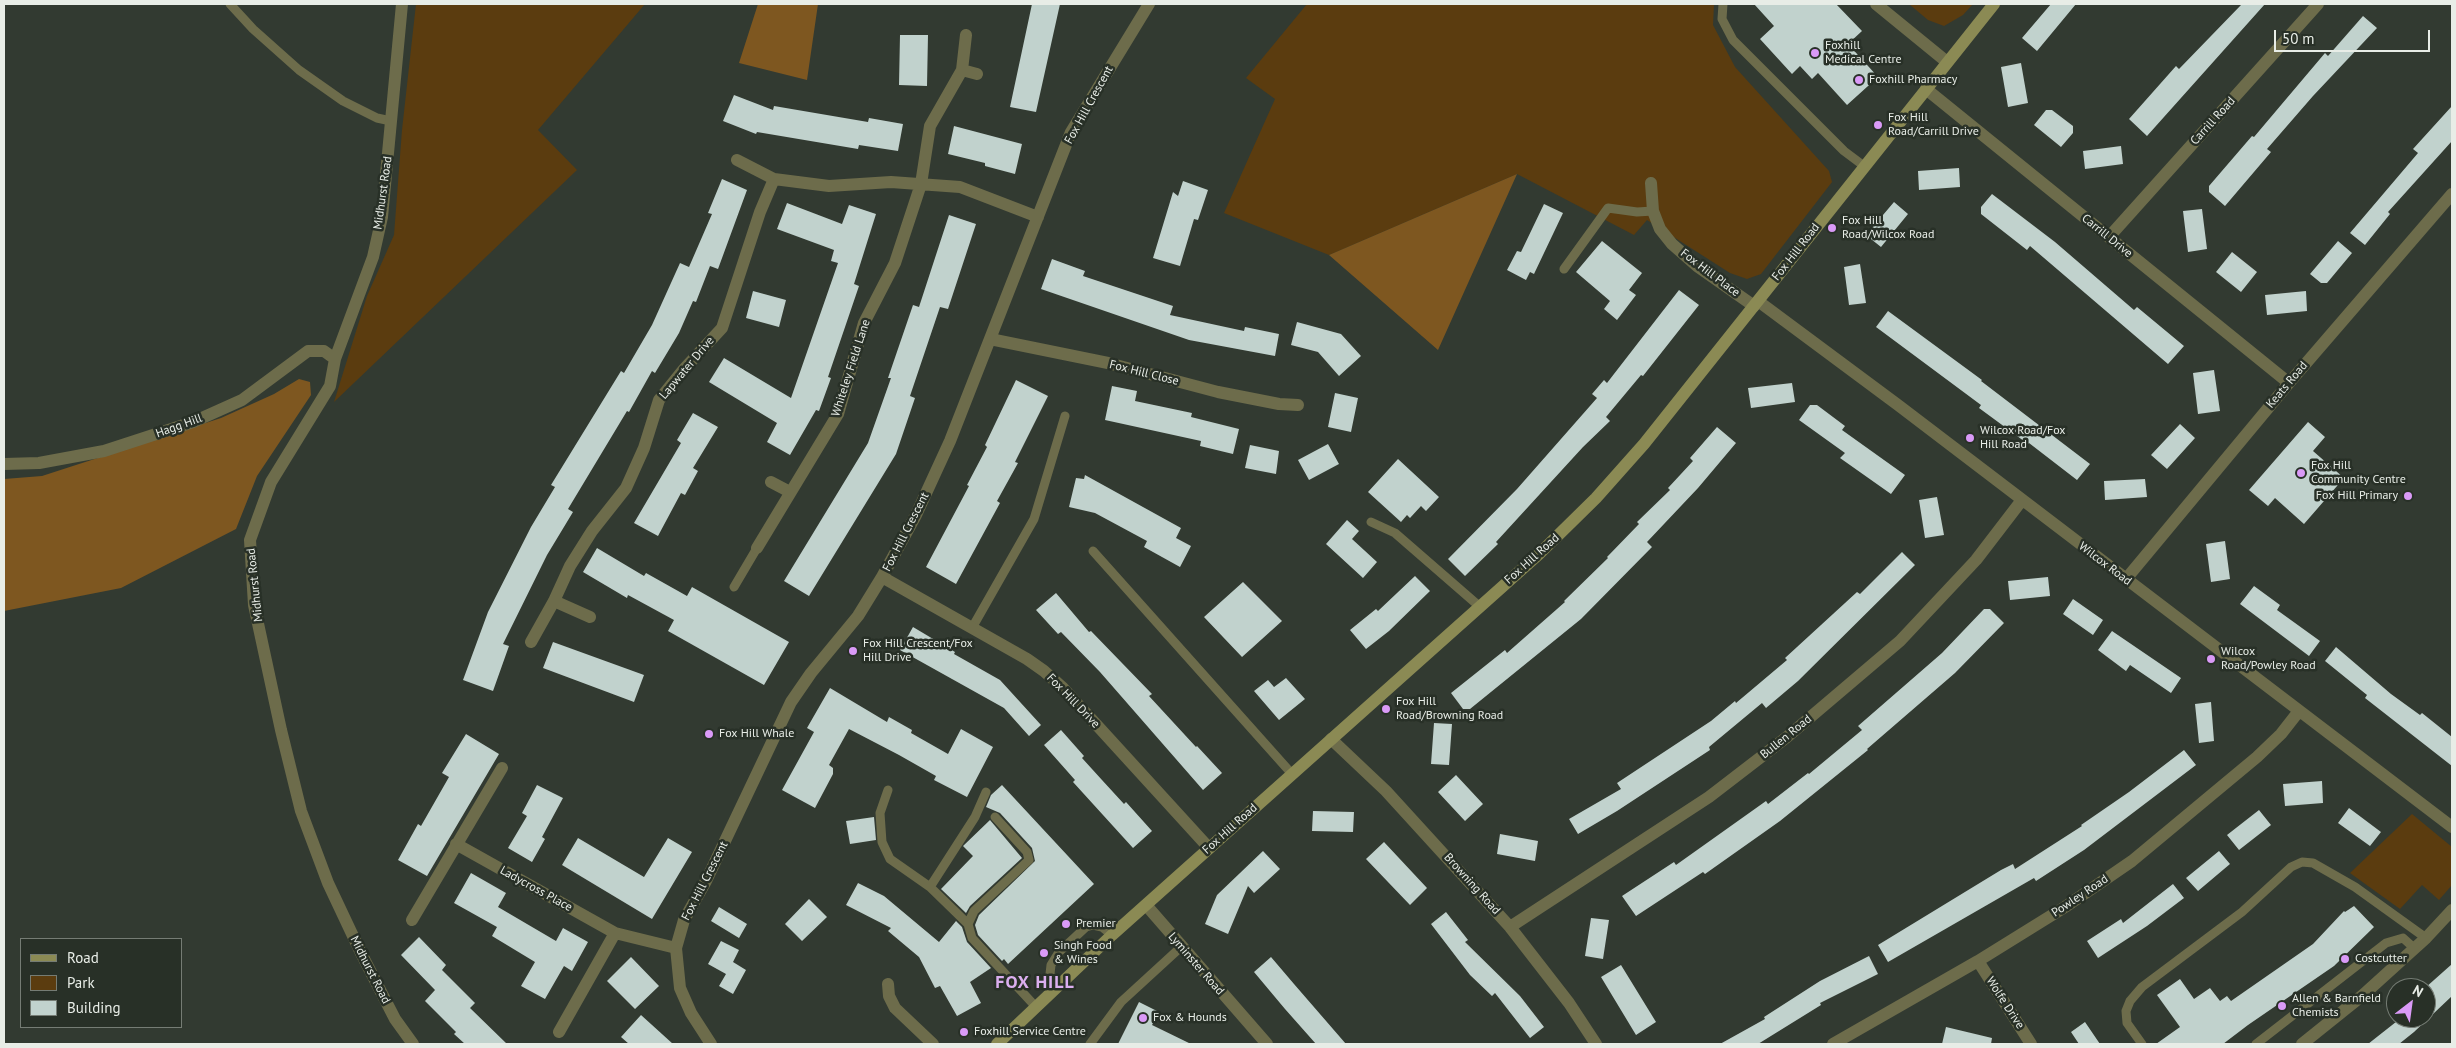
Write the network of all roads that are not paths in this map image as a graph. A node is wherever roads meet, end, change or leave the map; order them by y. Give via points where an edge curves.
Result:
1 (230, 4) edge
2 (402, 4) edge
3 (1149, 4) edge
4 (1723, 4) edge
5 (1876, 4) edge
6 (1994, 4) edge
7 (2318, 4) edge
8 (966, 35) dead end
9 (1947, 62) junction
10 (962, 70) junction
11 (977, 74) dead end
12 (1926, 89) junction
13 (391, 121) junction
14 (737, 160) dead end
15 (1864, 166) junction
16 (774, 179) junction
17 (1652, 183) dead end
18 (921, 184) junction
19 (2452, 194) edge
20 (1653, 211) junction
21 (1038, 217) junction
22 (2108, 237) junction
23 (1564, 269) dead end
24 (1756, 303) junction
25 (990, 339) junction
26 (335, 359) junction
27 (2289, 383) junction
28 (1298, 405) dead end
29 (1065, 416) dead end
30 (4, 464) edge
31 (771, 482) dead end
32 (790, 492) junction
33 (2022, 500) junction
34 (1371, 522) dead end
35 (757, 548) joint
36 (1093, 551) dead end
37 (882, 577) junction
38 (2126, 579) junction
39 (734, 588) dead end
40 (554, 601) junction
41 (1479, 606) junction
42 (590, 617) dead end
43 (972, 628) junction
44 (530, 642) dead end
45 (2299, 711) junction
46 (1331, 739) junction
47 (502, 768) dead end
48 (1292, 774) junction
49 (888, 790) dead end
50 (986, 792) dead end
51 (995, 817) dead end
52 (2452, 828) edge
53 (456, 844) junction
54 (1209, 848) junction
55 (930, 887) junction
56 (1146, 905) junction
57 (2452, 910) edge
58 (412, 920) dead end
59 (968, 924) junction
60 (1510, 927) junction
61 (615, 934) junction
62 (1112, 935) junction
63 (2426, 938) junction
64 (1181, 947) junction
65 (676, 948) junction
66 (2414, 948) junction
67 (1978, 961) junction
68 (888, 984) dead end
69 (1059, 985) junction
70 (1036, 1007) junction
71 (559, 1032) dead end
72 (413, 1044) edge
73 (711, 1044) edge
74 (933, 1044) edge
75 (997, 1044) edge
76 (1090, 1044) edge
77 (1267, 1044) edge
78 (1596, 1044) edge
79 (1833, 1044) edge
80 (2031, 1044) edge
81 (2142, 1044) edge
82 (2256, 1044) edge
83 (2302, 1044) edge

1 - 13 lane via 300,70 343,101 377,118
2 - 13 street, Midhurst Road
3 - 21 street, Fox Hill Crescent via 1071,132
4 - 15 lane via 1722,19 1733,40 1844,151
5 - 9 street
6 - 9 street, Fox Hill Road
7 - 22 street, Carrill Road
8 - 10 street
9 - 12 street, Fox Hill Road
10 - 11 street
10 - 18 street, Whiteley Field Lane via 930,126
12 - 15 street, Fox Hill Road
12 - 22 street, Carrill Drive
13 - 26 street, Midhurst Road via 382,217 373,257
14 - 16 street
15 - 24 street, Fox Hill Road
16 - 18 street via 829,186 892,182
16 - 40 street, Lapwater Drive via 722,328 659,400 644,448 626,488 592,530
17 - 20 street, Fox Hill Place
18 - 21 street via 960,187
18 - 32 street, Whiteley Field Lane via 895,263 864,323 838,414
19 - 27 street, Keats Road
20 - 23 lane via 1608,208
20 - 24 street, Fox Hill Place via 1660,229 1672,244 1697,266
21 - 25 street, Fox Hill Crescent
22 - 27 street, Carrill Drive
24 - 33 street, Wilcox Road
24 - 41 street, Fox Hill Road via 1644,444 1596,498 1540,554
25 - 28 street, Fox Hill Close via 1218,392
25 - 37 street, Fox Hill Crescent via 950,441 916,515
26 - 30 street, Hagg Hill via 324,351 308,351 242,400 192,422 113,448 39,462
26 - 72 street, Midhurst Road via 330,386 271,482 250,540 254,605 301,811 328,883 361,953
27 - 38 street, Keats Road
29 - 43 lane via 1034,519
31 - 32 street
32 - 35 street, Whiteley Field Lane
33 - 38 street, Wilcox Road
33 - 60 street, Bullen Road via 1976,560 1907,635 1787,737 1709,797
34 - 41 lane via 1396,533
35 - 39 lane, Whiteley Field Lane
36 - 48 lane
37 - 43 street, Fox Hill Drive
37 - 65 street, Fox Hill Crescent via 858,616 811,672 791,702 706,881 684,920
38 - 45 street, Wilcox Road
40 - 42 street
40 - 44 street, Lapwater Drive
41 - 46 street, Fox Hill Road
43 - 54 street, Fox Hill Drive via 1027,659 1063,688
45 - 52 street, Wilcox Road
45 - 67 street, Powley Road via 2281,734 2256,757 2132,861 2065,908
46 - 48 street, Fox Hill Road
46 - 60 street, Browning Road via 1392,797
47 - 53 street
48 - 54 street, Fox Hill Road
49 - 55 lane via 880,812 882,842 890,859
50 - 55 lane via 975,817
51 - 59 lane via 1027,852 1029,860 974,911
53 - 58 street
53 - 61 street, Ladycross Place
54 - 56 street, Fox Hill Road
55 - 59 lane
56 - 62 street, Fox Hill Road
56 - 64 street, Lyminster Road
57 - 63 street
59 - 70 lane via 972,938
60 - 78 street, Browning Road via 1569,1003
61 - 65 street, Ladycross Place
61 - 71 street
62 - 69 street, Fox Hill Road
62 - 69 lane via 1102,927 1086,927 1059,952 1050,965 1050,974
63 - 66 street
63 - 81 lane via 2355,887 2313,863 2302,862 2292,867 2242,912 2142,986 2126,1011 2127,1023
64 - 76 lane via 1121,1002
64 - 77 street, Lyminster Road
65 - 73 street, Fox Hill Crescent via 680,988
66 - 82 lane via 2403,938 2386,943
66 - 83 street
67 - 79 street, Powley Road
67 - 80 street, Wolfe Drive
68 - 74 street via 895,1008
69 - 70 street, Fox Hill Road
70 - 75 street, Fox Hill Road

